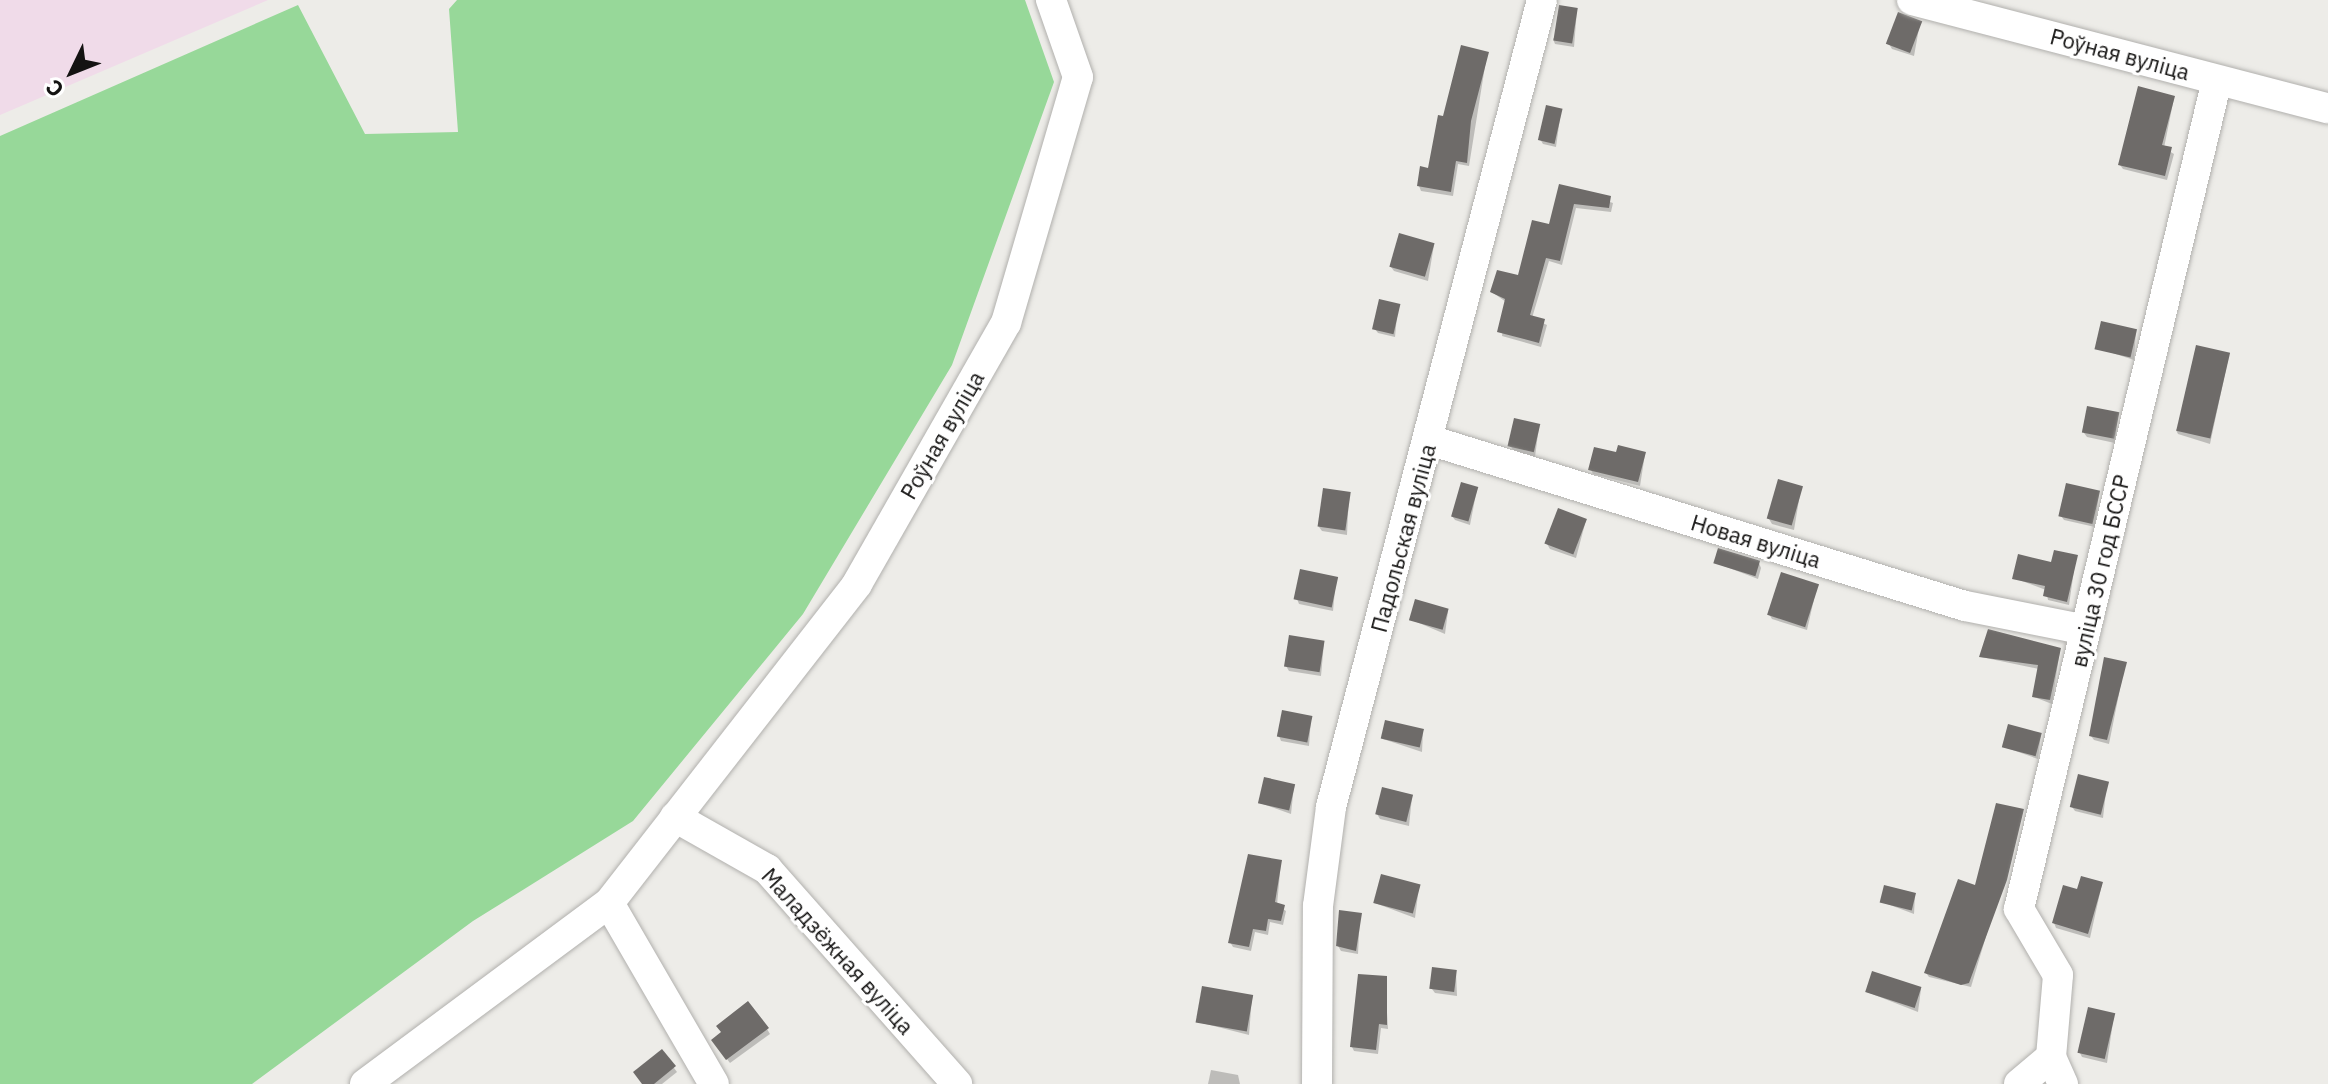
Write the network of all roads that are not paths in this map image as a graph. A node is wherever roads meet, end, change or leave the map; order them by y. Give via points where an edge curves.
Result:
1 (1051, 0) edge
2 (1542, 0) edge
3 (1912, 0) edge
4 (2217, 80) junction
5 (2328, 108) edge
6 (1429, 440) junction
7 (2086, 630) junction
8 (675, 817) junction
9 (609, 903) junction
10 (2057, 1070) edge
11 (365, 1084) edge
12 (714, 1084) edge
13 (957, 1084) edge
14 (1317, 1084) edge
15 (2019, 1084) edge

1 - 8 street, Роўная вуліца via 1078,77 1006,323 857,584
2 - 6 street, Падольская вуліца
3 - 4 street, Роўная вуліца
4 - 5 street, Роўная вуліца
4 - 7 street, вуліца 30 год БССР
6 - 7 street, Новая вуліца via 1965,606
6 - 14 street, Падольская вуліца via 1331,807 1318,906
7 - 10 street, вуліца 30 год БССР via 2019,909 2058,975
8 - 9 street
8 - 13 street, Маладзёжная вуліца via 767,869
9 - 11 street
9 - 12 street
10 - 15 street, вуліца 30 год БССР

